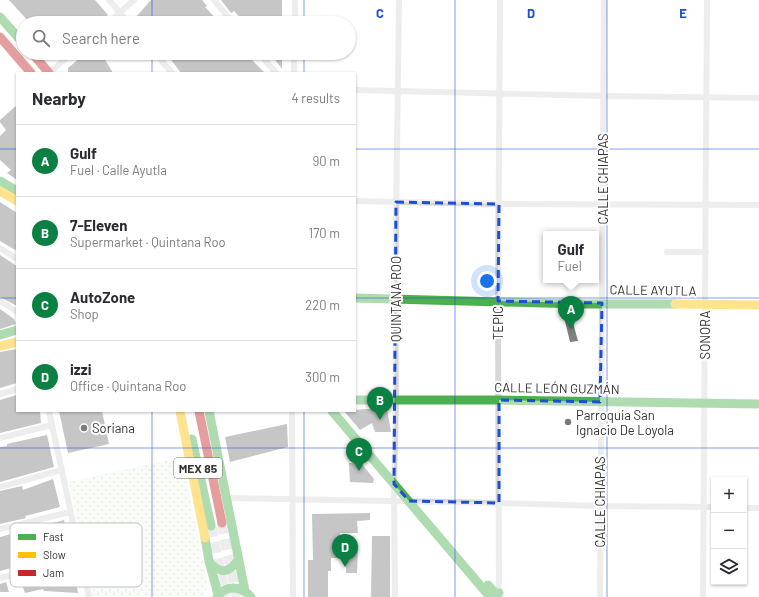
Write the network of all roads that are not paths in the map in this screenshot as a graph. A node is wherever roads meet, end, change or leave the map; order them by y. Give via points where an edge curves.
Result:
1 (109, 0) edge
2 (134, 0) edge
3 (214, 0) edge
4 (295, 0) edge
5 (399, 0) edge
6 (500, 0) edge
7 (604, 0) edge
8 (707, 0) edge
9 (120, 12) junction
10 (116, 16) edge
11 (123, 16) edge
12 (227, 16) edge
13 (294, 16) edge
14 (0, 17) edge
15 (16, 35) edge
16 (0, 37) edge
17 (16, 56) edge
18 (20, 60) edge
19 (38, 60) edge
20 (64, 60) edge
21 (161, 60) edge
22 (265, 60) edge
23 (294, 60) edge
24 (30, 72) edge
25 (48, 72) edge
26 (50, 72) edge
27 (171, 72) edge
28 (275, 72) edge
29 (294, 72) edge
30 (356, 90) edge
31 (397, 91) junction
32 (500, 94) junction
33 (604, 96) junction
34 (707, 98) junction
35 (759, 98) edge
36 (0, 181) edge
37 (16, 190) edge
38 (0, 191) edge
39 (16, 200) edge
40 (356, 201) edge
41 (396, 202) junction
42 (499, 204) junction
43 (603, 204) junction
44 (706, 205) junction
45 (759, 205) edge
46 (0, 248) edge
47 (667, 252) dead end
48 (706, 252) junction
49 (16, 258) edge
50 (356, 298) edge
51 (395, 299) junction
52 (498, 301) junction
53 (0, 302) edge
54 (602, 303) junction
55 (705, 304) junction
56 (759, 305) edge
57 (16, 311) edge
58 (16, 330) edge
59 (1, 335) edge
60 (16, 342) edge
61 (2, 345) edge
62 (16, 389) edge
63 (0, 394) edge
64 (356, 400) edge
65 (396, 400) junction
66 (499, 400) junction
67 (600, 402) junction
68 (705, 403) junction
69 (759, 404) edge
70 (49, 412) edge
71 (180, 412) edge
72 (185, 412) edge
73 (199, 412) edge
74 (209, 412) edge
75 (292, 412) edge
76 (333, 412) edge
77 (52, 424) junction
78 (0, 438) edge
79 (61, 470) junction
80 (394, 484) junction
81 (0, 487) edge
82 (228, 498) junction
83 (294, 499) junction
84 (394, 501) junction
85 (409, 501) junction
86 (499, 503) junction
87 (600, 506) junction
88 (704, 507) junction
89 (711, 507) edge
90 (747, 508) edge
91 (759, 508) edge
92 (70, 512) junction
93 (25, 523) edge
94 (72, 523) edge
95 (222, 523) tunnel mouth
96 (211, 526) tunnel mouth
97 (10, 527) edge
98 (0, 529) edge
99 (239, 559) junction
100 (209, 561) junction
101 (464, 565) junction
102 (10, 575) edge
103 (0, 578) edge
104 (87, 587) edge
105 (248, 594) edge
106 (500, 595) edge
107 (215, 596) edge
108 (89, 597) edge
109 (293, 597) edge
110 (395, 597) edge
111 (490, 597) edge
112 (600, 597) edge
113 (703, 597) edge

1 - 9 street
2 - 9 street
3 - 12 street
4 - 13 street
5 - 31 street, QUINTANA ROO
6 - 32 street, TEPIC
7 - 33 street, CALLE CHIAPAS
8 - 34 street, SONORA
9 - 10 street
9 - 11 street
14 - 15 main road
16 - 17 main road
18 - 24 main road
19 - 25 main road
20 - 26 street
21 - 27 street
22 - 28 street
23 - 29 street
30 - 31 street
31 - 32 street
31 - 41 street, QUINTANA ROO
32 - 33 street
32 - 42 street, TEPIC
33 - 34 street
33 - 43 street, CALLE CHIAPAS
34 - 35 street
34 - 44 street, SONORA
36 - 37 main road
38 - 39 main road
40 - 41 street
41 - 42 street
41 - 51 street, QUINTANA ROO
42 - 43 street
42 - 52 street, TEPIC
43 - 44 street
43 - 54 street, CALLE CHIAPAS
44 - 45 street
44 - 48 street, SONORA
46 - 49 street
47 - 48 street
48 - 55 street, SONORA
50 - 51 main road, CALLE AYUTLA
51 - 52 main road, CALLE AYUTLA
51 - 65 street, QUINTANA ROO
52 - 54 main road, CALLE AYUTLA
52 - 66 street, TEPIC
53 - 57 street
54 - 55 main road, CALLE AYUTLA
54 - 67 street, CALLE CHIAPAS
55 - 56 main road, CALLE AYUTLA
55 - 68 street, SONORA
58 - 59 main road
59 - 61 main road
60 - 61 main road
62 - 63 street
64 - 65 main road, CALLE LEÓN GUZMÁN
65 - 66 main road, CALLE LEÓN GUZMÁN
65 - 80 street, QUINTANA ROO
66 - 67 main road, CALLE LEÓN GUZMÁN
66 - 86 street, TEPIC
67 - 68 main road, CALLE LEÓN GUZMÁN
67 - 87 street, CALLE CHIAPAS
68 - 69 main road, CALLE LEÓN GUZMÁN
68 - 88 street, SONORA
70 - 77 street
71 - 100 main road
72 - 96 main road, MEX 85
73 - 95 main road, MEX 85
74 - 82 main road
75 - 83 street
76 - 80 main road
77 - 78 street
77 - 79 street
79 - 81 street
79 - 92 street
80 - 84 street, QUINTANA ROO
80 - 85 main road
82 - 83 street
82 - 99 main road
83 - 84 street
83 - 109 street
84 - 85 street
84 - 110 street, QUINTANA ROO
85 - 86 street
85 - 101 main road
86 - 87 street
86 - 106 street, TEPIC
87 - 88 street
87 - 112 street, CALLE CHIAPAS
88 - 89 street
88 - 113 street, SONORA
90 - 91 street
92 - 93 street
92 - 94 street
97 - 98 street
99 - 100 main road via 231,569 224,571 216,569
99 - 105 main road
100 - 107 main road
101 - 106 main road via 472,567 495,594
101 - 111 main road
102 - 103 street
104 - 108 street
105 - 107 main road via 240,588 229,588

